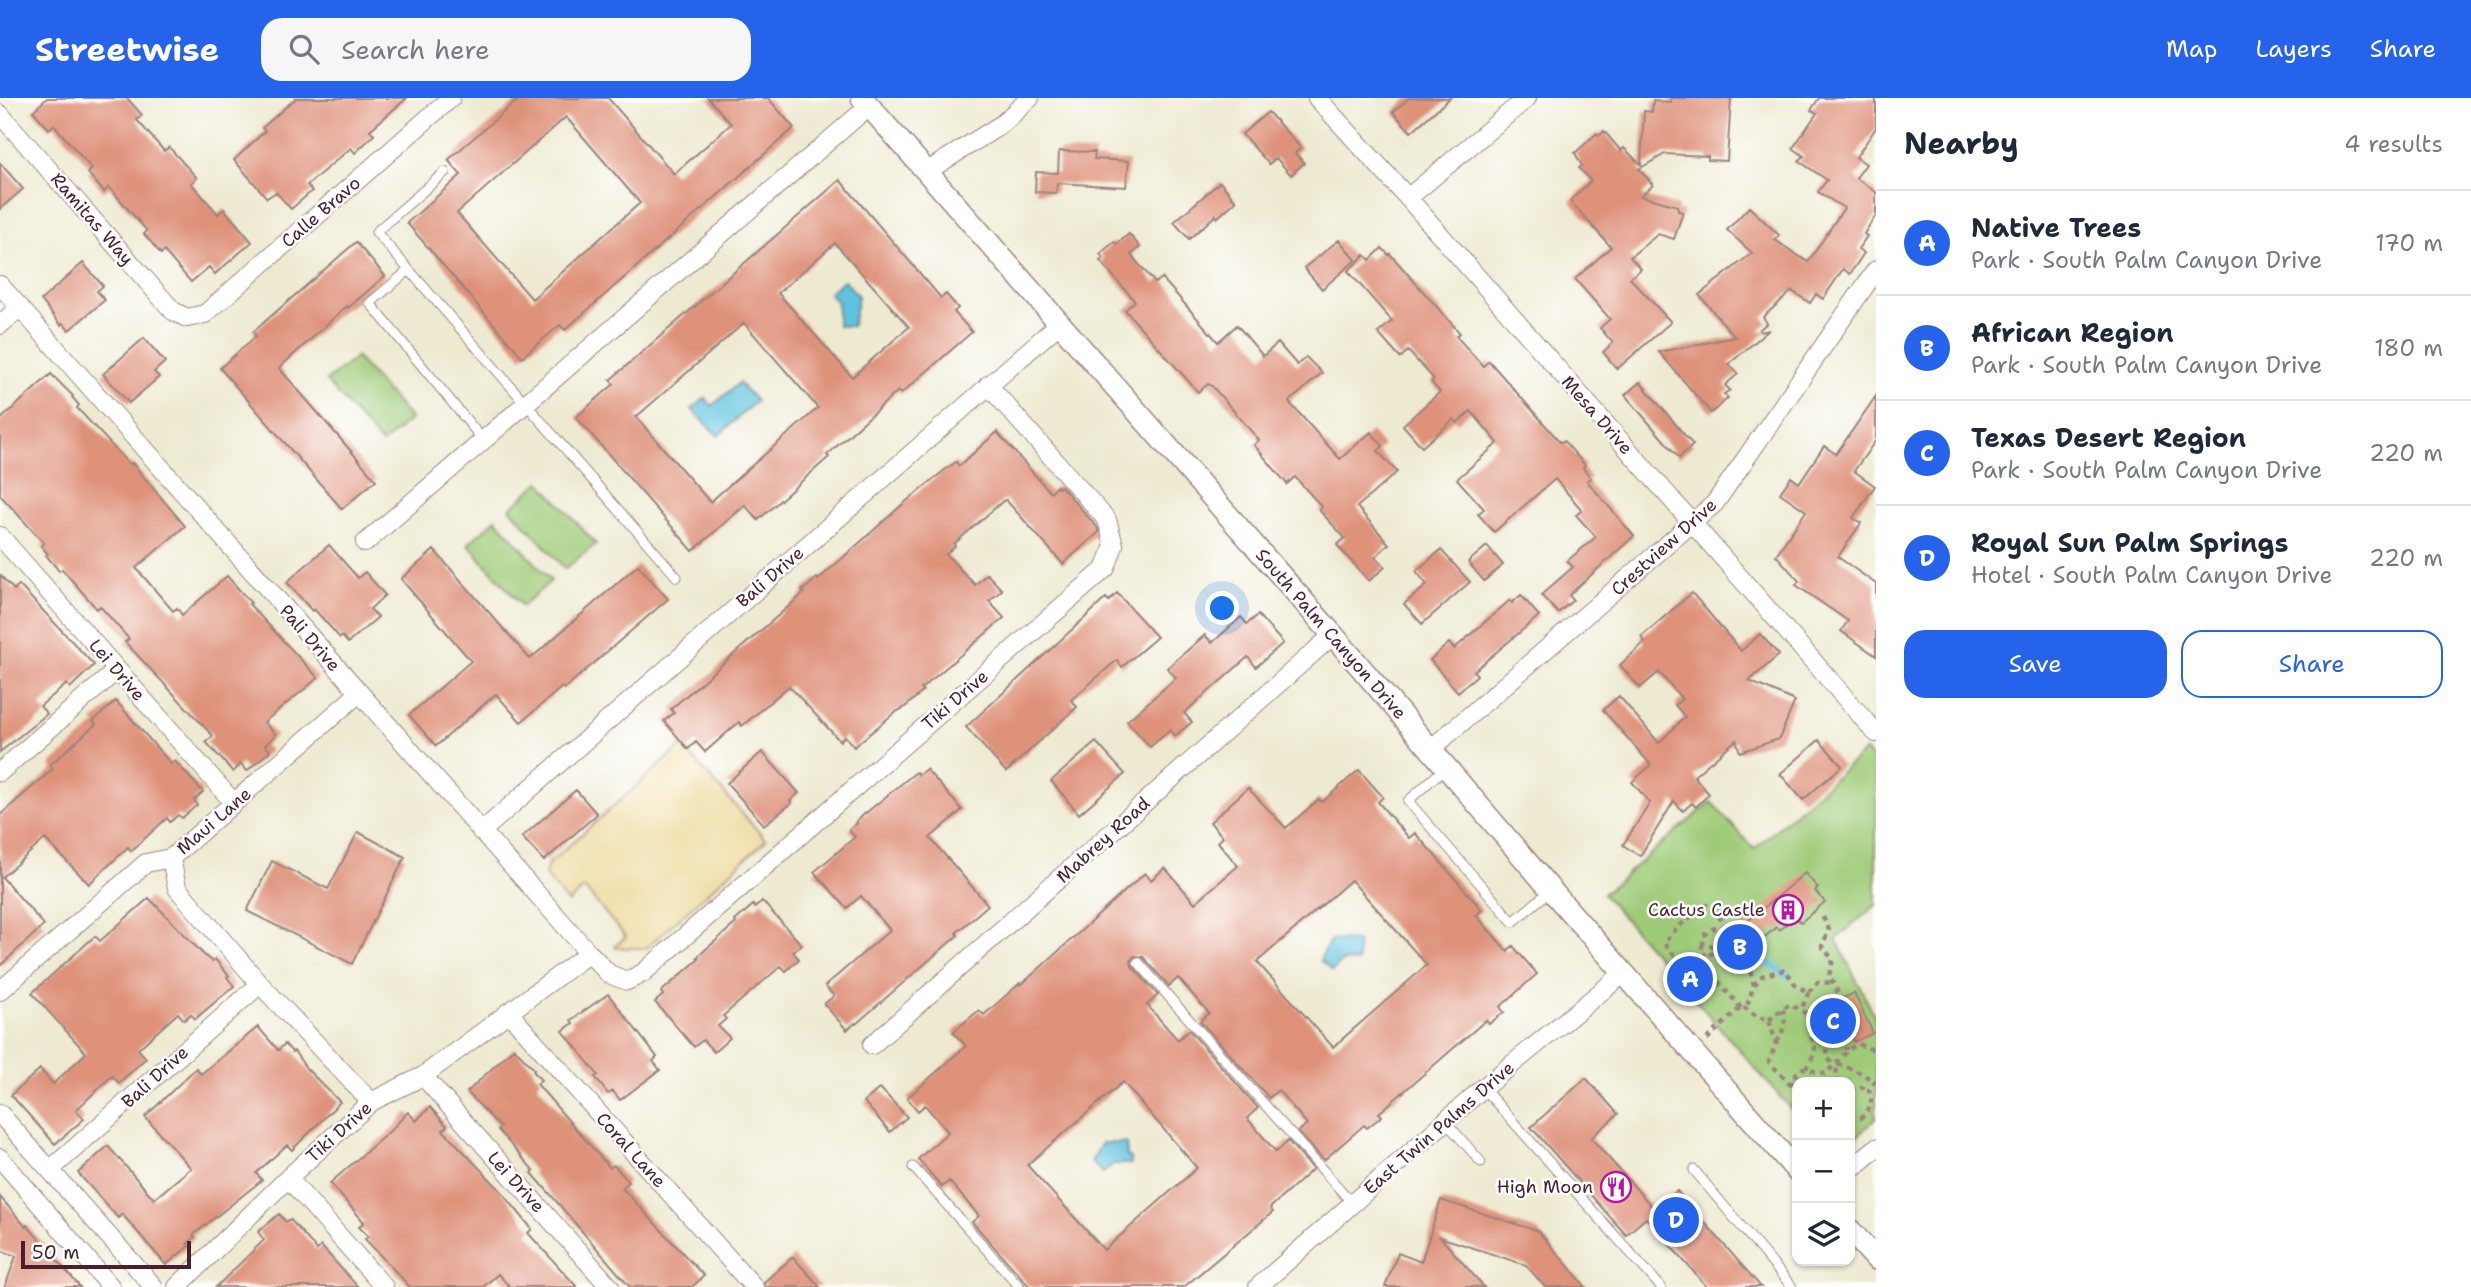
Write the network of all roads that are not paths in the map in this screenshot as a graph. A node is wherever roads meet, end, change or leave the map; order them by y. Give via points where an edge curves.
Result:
1 (451, 98) edge
2 (1030, 98) edge
3 (1317, 98) edge
4 (1527, 98) edge
5 (866, 102) edge
6 (0, 114) edge
7 (445, 172) dead end
8 (926, 172) junction
9 (1408, 198) junction
10 (409, 270) junction
11 (1876, 270) edge
12 (0, 285) edge
13 (20, 307) junction
14 (187, 318) joint
15 (1059, 324) junction
16 (0, 325) edge
17 (988, 385) junction
18 (525, 404) junction
19 (483, 440) junction
20 (1693, 524) junction
21 (365, 543) dead end
22 (3, 544) edge
23 (677, 578) dead end
24 (1333, 635) junction
25 (117, 670) junction
26 (359, 693) junction
27 (1876, 733) edge
28 (1431, 749) junction
29 (1446, 767) junction
30 (0, 772) edge
31 (234, 803) junction
32 (481, 832) junction
33 (171, 858) junction
34 (1550, 890) junction
35 (589, 953) junction
36 (1138, 962) dead end
37 (1624, 973) junction
38 (628, 981) joint
39 (260, 984) junction
40 (0, 991) edge
41 (508, 1012) junction
42 (872, 1045) dead end
43 (423, 1076) junction
44 (1483, 1088) junction
45 (371, 1102) junction
46 (0, 1114) edge
47 (1446, 1122) junction
48 (1876, 1148) edge
49 (0, 1158) edge
50 (1481, 1162) dead end
51 (1792, 1165) edge
52 (1855, 1166) edge
53 (913, 1167) dead end
54 (50, 1170) junction
55 (1695, 1170) dead end
56 (288, 1178) junction
57 (1353, 1204) junction
58 (1855, 1236) edge
59 (1876, 1259) edge
60 (111, 1287) edge
61 (154, 1287) edge
62 (177, 1287) edge
63 (384, 1287) edge
64 (610, 1287) edge
65 (754, 1287) edge
66 (1020, 1287) edge
67 (1258, 1287) edge
68 (1661, 1287) edge
69 (1792, 1287) edge

1 - 14 street, Calle Bravo via 205,314
2 - 8 street via 1002,124
3 - 9 street, Mesa Drive
4 - 9 street
5 - 8 street, South Palm Canyon Drive
5 - 18 street
6 - 14 street, Ramitas Way via 173,310
7 - 10 lane via 376,232
8 - 15 street, South Palm Canyon Drive
9 - 20 street, Mesa Drive
10 - 18 lane
10 - 19 lane via 370,303
11 - 20 street, Crestview Drive via 1715,503
12 - 13 street, Pali Drive
13 - 16 street
13 - 26 street, Pali Drive
15 - 17 street, Bali Drive
15 - 24 street, South Palm Canyon Drive
17 - 32 street, Bali Drive
17 - 38 street, Tiki Drive via 1107,520 1114,545 1106,568 643,973
18 - 19 street
18 - 23 lane
19 - 21 street
20 - 27 street, Mesa Drive
20 - 28 street, Crestview Drive
22 - 25 street, Lei Drive
24 - 28 street, South Palm Canyon Drive
24 - 42 street, Mabrey Road
25 - 30 street
25 - 31 street, Lei Drive
26 - 31 street, Maui Lane
26 - 32 street, Pali Drive
28 - 29 street, South Palm Canyon Drive
29 - 34 street, South Palm Canyon Drive
29 - 34 lane via 1408,801 1513,922
31 - 33 street, Maui Lane
32 - 35 street, Pali Drive
33 - 39 street via 177,888
33 - 40 street, Maui Lane via 146,863
34 - 37 street, South Palm Canyon Drive
35 - 38 street, Pali Drive via 609,974
35 - 41 street, Tiki Drive
36 - 57 lane
37 - 44 street, East Twin Palms Drive
37 - 51 street, South Palm Canyon Drive
39 - 45 street
39 - 54 street, Bali Drive
41 - 43 street, Tiki Drive
41 - 65 street, Coral Lane
43 - 45 street, Tiki Drive
43 - 64 street, Lei Drive
44 - 47 street, East Twin Palms Drive
44 - 68 lane
45 - 56 street, Tiki Drive
46 - 54 street
47 - 50 lane
47 - 57 street, East Twin Palms Drive
48 - 52 street
49 - 60 street
53 - 66 lane
54 - 61 street
55 - 69 lane
56 - 62 street, Tiki Drive
56 - 63 street
57 - 67 street, East Twin Palms Drive
58 - 59 street

